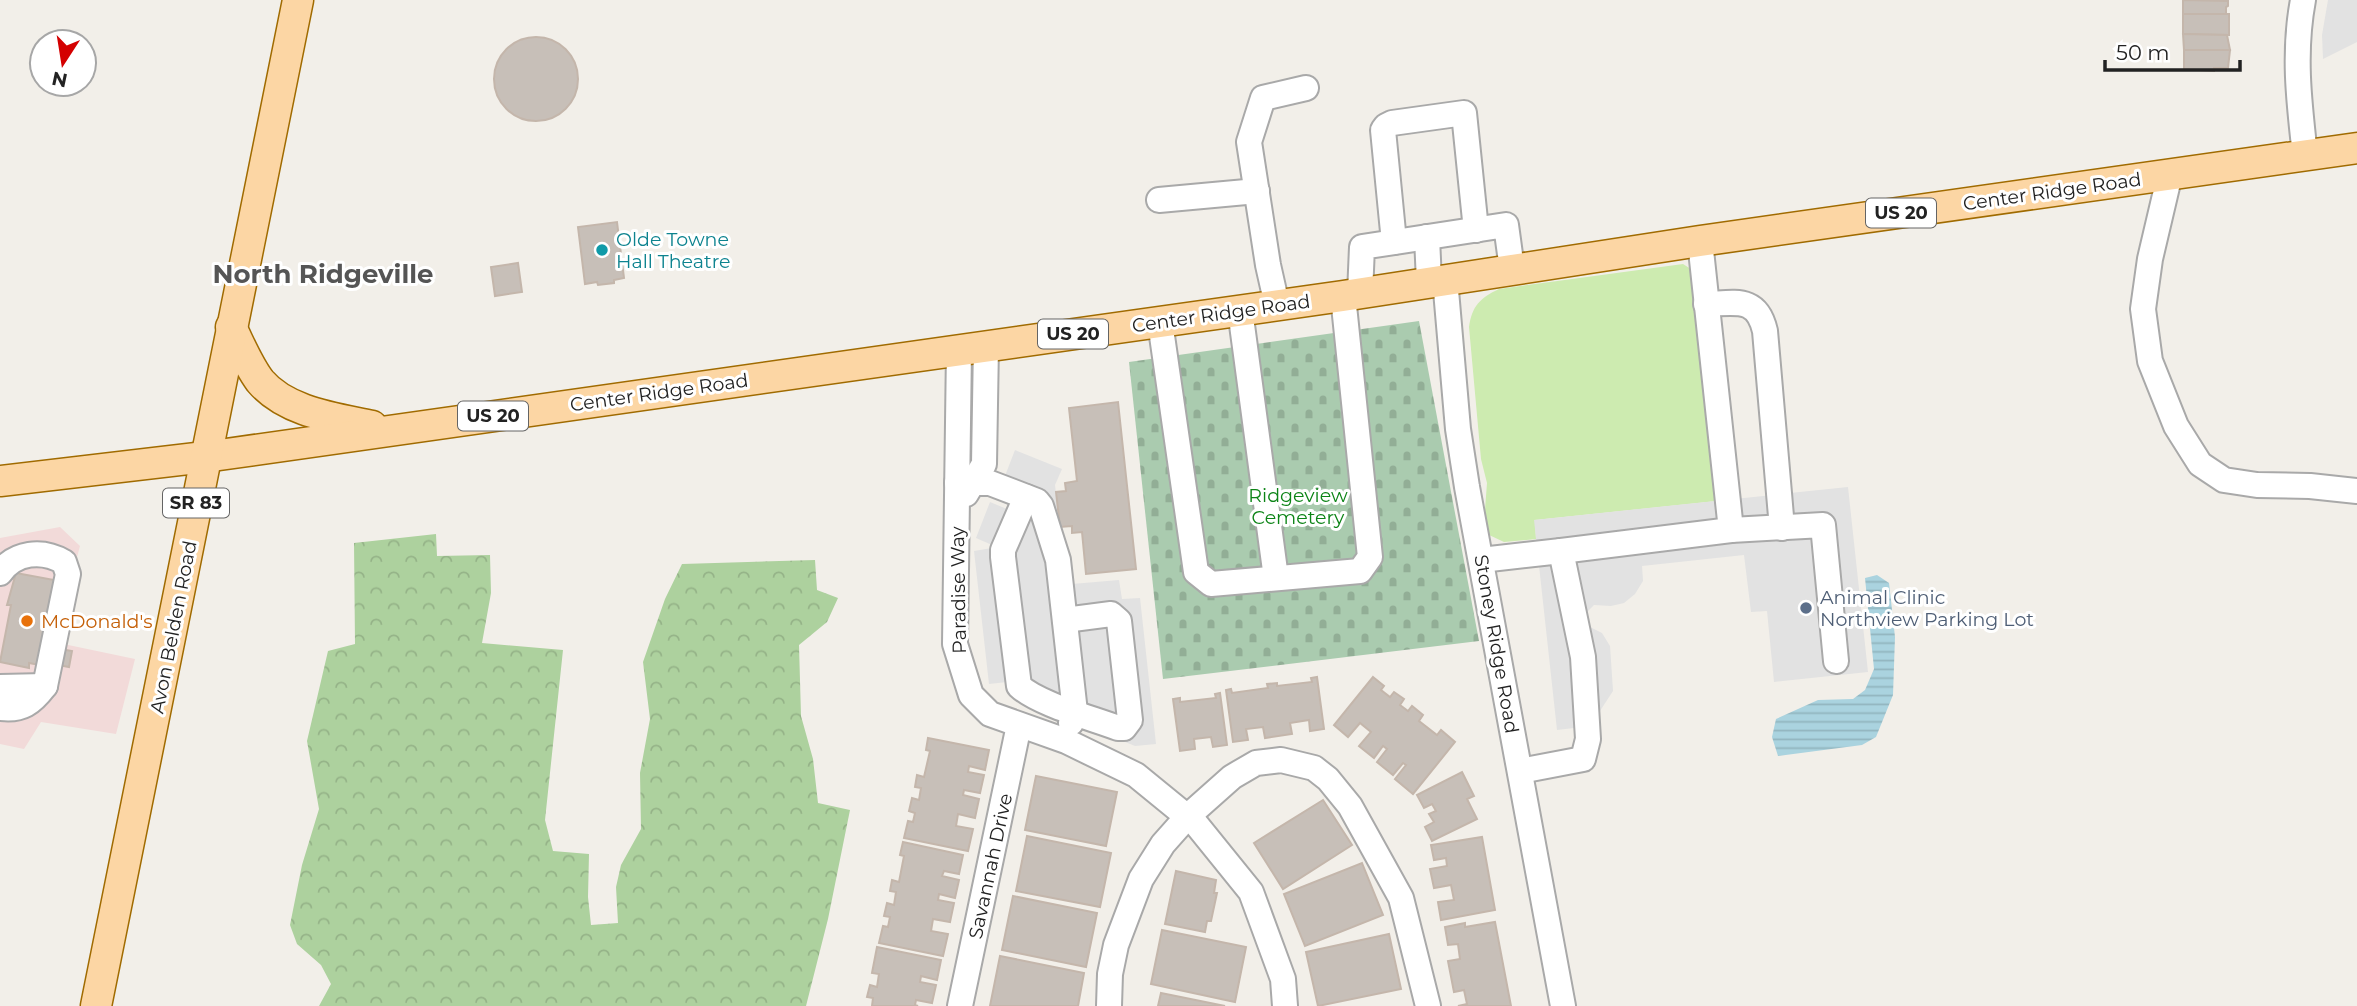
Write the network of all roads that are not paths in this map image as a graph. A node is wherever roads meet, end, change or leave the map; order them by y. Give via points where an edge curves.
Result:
1 (298, 0) edge
2 (2303, 0) edge
3 (1306, 88) dead end
4 (2357, 148) edge
5 (2305, 155) junction
6 (2170, 174) junction
7 (1256, 191) junction
8 (1159, 200) dead end
9 (1476, 230) junction
10 (1427, 237) junction
11 (1700, 241) junction
12 (1394, 242) junction
13 (1512, 270) junction
14 (1437, 280) junction
15 (1351, 295) junction
16 (1706, 304) junction
17 (1277, 305) junction
18 (1240, 310) junction
19 (1160, 322) junction
20 (231, 327) junction
21 (972, 347) junction
22 (393, 430) junction
23 (205, 457) junction
24 (0, 481) edge
25 (965, 482) junction
26 (2357, 491) edge
27 (1026, 497) junction
28 (1782, 527) junction
29 (1731, 530) junction
30 (1561, 551) junction
31 (1481, 560) junction
32 (0, 573) edge
33 (1276, 578) junction
34 (1065, 620) junction
35 (1836, 661) dead end
36 (45, 686) junction
37 (0, 687) edge
38 (0, 708) edge
39 (1074, 712) junction
40 (1019, 725) junction
41 (1066, 741) junction
42 (1520, 771) junction
43 (1187, 817) junction
44 (96, 1006) edge
45 (960, 1006) edge
46 (1109, 1006) edge
47 (1285, 1006) edge
48 (1428, 1006) edge
49 (1563, 1006) edge

1 - 20 main road, Avon Belden Road / SR 83
2 - 5 street via 2296,67
3 - 7 street via 1263,98 1249,142
4 - 5 main road, Center Ridge Road / US 20
5 - 6 main road, Center Ridge Road / US 20
6 - 11 main road, Center Ridge Road / US 20
6 - 26 street via 2143,309 2150,361 2176,426 2200,464 2224,480
7 - 8 street
7 - 17 street
9 - 10 street
9 - 12 street via 1464,113 1392,123 1383,130
9 - 13 street via 1506,225
10 - 12 street
10 - 14 street, Stoney Ridge Road
11 - 13 main road, Center Ridge Road / US 20
11 - 16 street
12 - 15 street via 1362,247
13 - 14 main road, Center Ridge Road / US 20
14 - 15 main road, Center Ridge Road / US 20
14 - 31 street, Stoney Ridge Road
15 - 17 main road, Center Ridge Road / US 20
15 - 33 street via 1370,557 1360,570
16 - 28 street via 1744,303 1761,316
16 - 29 street
17 - 18 main road, Center Ridge Road / US 20
18 - 19 main road, Center Ridge Road / US 20
18 - 33 street
19 - 21 main road, Center Ridge Road / US 20
19 - 33 street via 1196,572 1211,584
20 - 22 main road via 261,382 282,398 328,417
20 - 23 main road, Avon Belden Road / SR 83
21 - 22 main road, Center Ridge Road / US 20
21 - 25 street, Paradise Way
22 - 23 main road, Center Ridge Road / US 20
23 - 24 main road, Center Ridge Road / US 20
23 - 44 main road, Avon Belden Road / SR 83
25 - 27 street via 990,483
25 - 40 street, Paradise Way via 957,509 955,644 971,695 990,714
27 - 34 street via 1041,506 1056,552
27 - 39 street via 1003,557 1017,680 1030,694
28 - 29 street
28 - 35 street via 1823,525
29 - 30 street
30 - 31 street
30 - 42 street via 1583,657 1588,740 1584,759
31 - 42 street, Stoney Ridge Road
32 - 36 street via 8,563 29,555 50,555 67,567
34 - 39 street
34 - 39 street via 1111,614 1119,621 1130,720 1118,728
36 - 37 street
36 - 38 street via 22,708
39 - 41 street
40 - 41 street, Paradise Way
40 - 45 street, Savannah Drive
41 - 43 street, Paradise Way via 1136,775
42 - 49 street, Stoney Ridge Road
43 - 46 street via 1141,878 1116,945
43 - 47 street, Paradise Way via 1251,892 1283,979
43 - 48 street via 1233,776 1256,763 1281,760 1314,768 1350,806 1401,898

